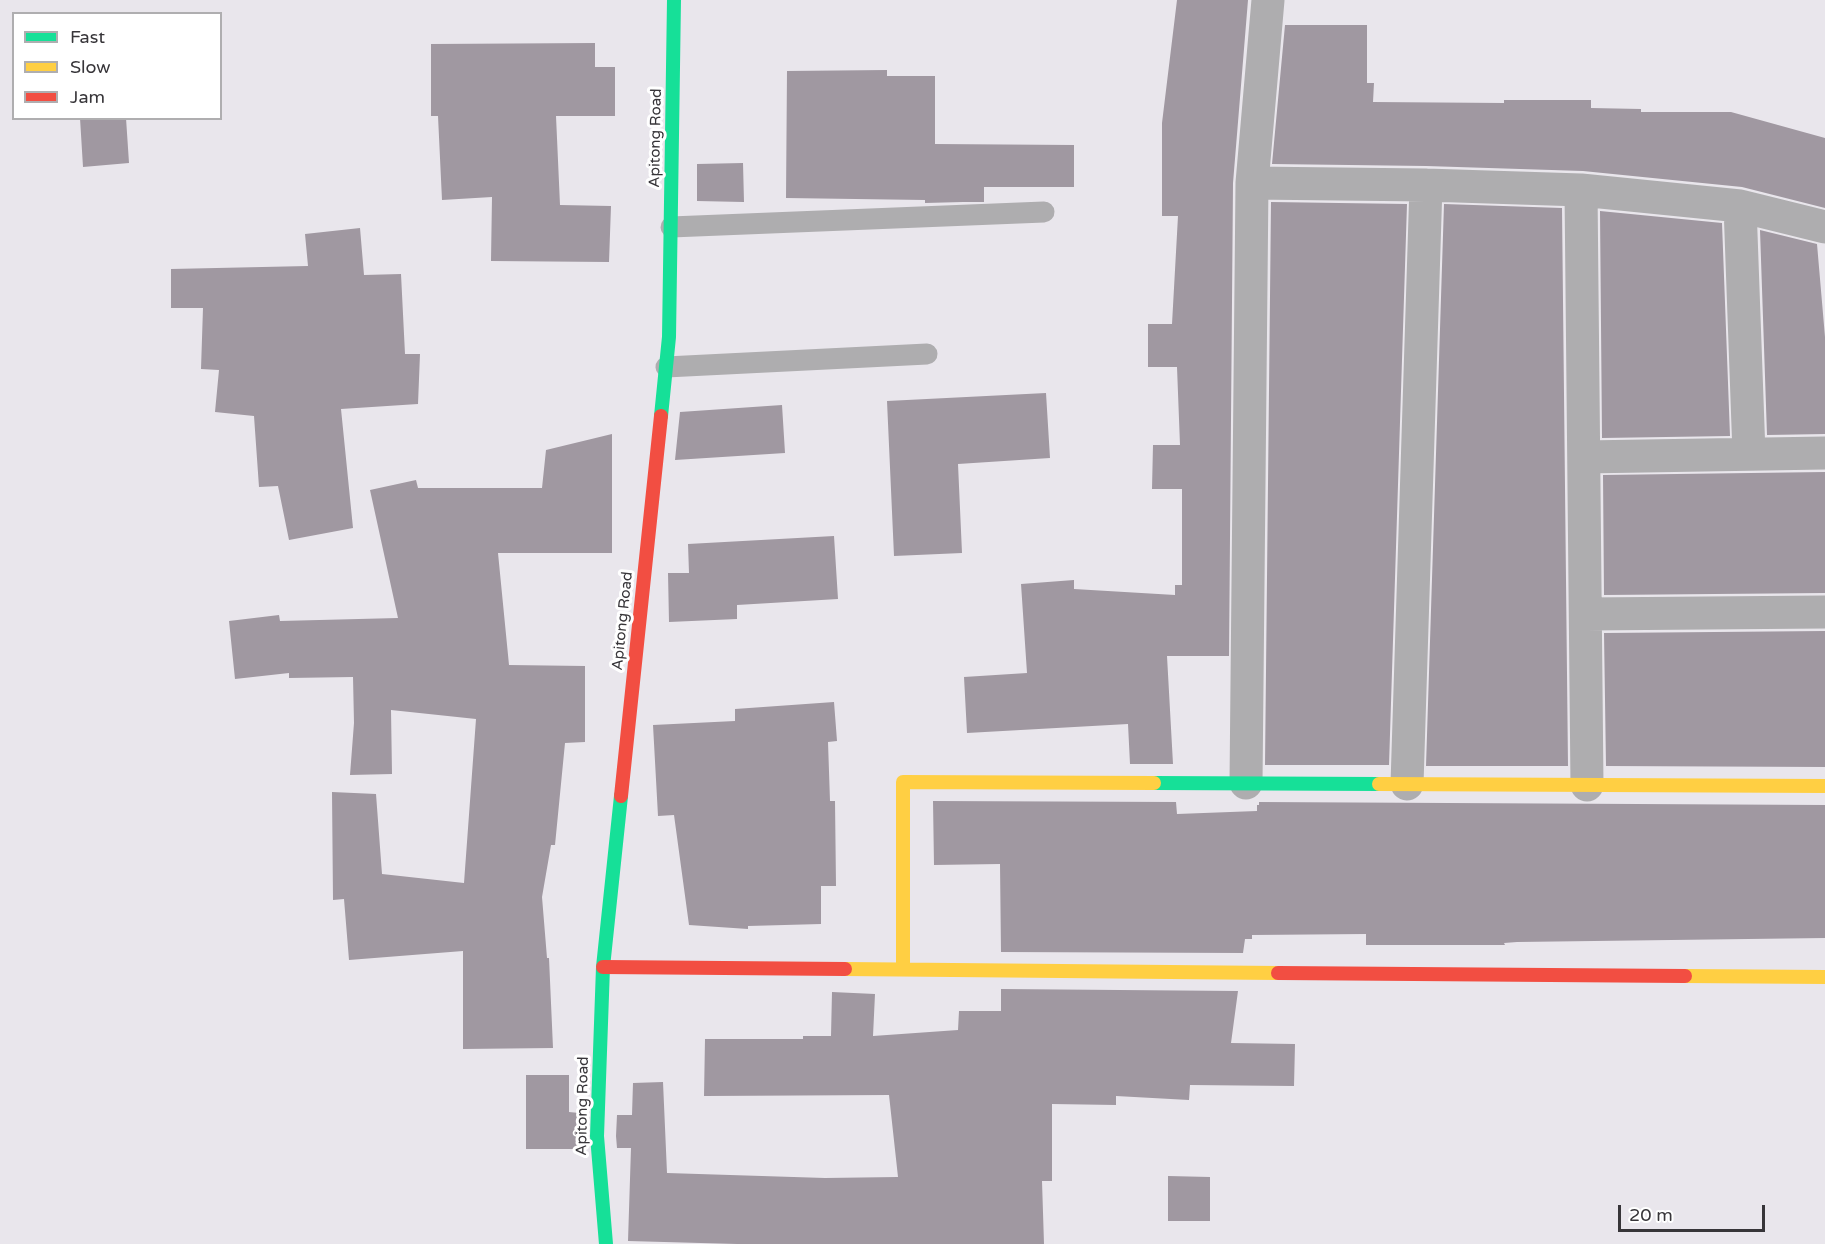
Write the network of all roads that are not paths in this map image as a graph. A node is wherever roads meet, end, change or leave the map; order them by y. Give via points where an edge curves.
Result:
1 (674, 0) edge
2 (1268, 0) edge
3 (1252, 183) junction
4 (1426, 185) junction
5 (1581, 190) junction
6 (1740, 206) junction
7 (1044, 212) dead end
8 (671, 227) junction
9 (1825, 227) edge
10 (927, 354) dead end
11 (666, 367) junction
12 (1825, 453) edge
13 (1749, 454) junction
14 (1584, 457) junction
15 (1825, 612) edge
16 (1586, 614) junction
17 (1246, 783) junction
18 (1407, 784) junction
19 (1587, 785) junction
20 (1825, 786) edge
21 (603, 967) junction
22 (903, 969) junction
23 (1825, 977) edge
24 (606, 1244) edge

1 - 8 street, Apitong Road
2 - 3 street
3 - 4 street
3 - 17 street
4 - 5 street
4 - 18 street
5 - 6 street
5 - 14 street
6 - 9 street
6 - 13 street
7 - 8 lane
8 - 11 street, Apitong Road
10 - 11 lane
11 - 21 street, Apitong Road
12 - 13 street
13 - 14 street
14 - 16 street
15 - 16 street
16 - 19 street
17 - 18 street
17 - 22 street via 903,782
18 - 19 street
19 - 20 street
21 - 22 street
21 - 24 street, Apitong Road via 597,1136
22 - 23 street

